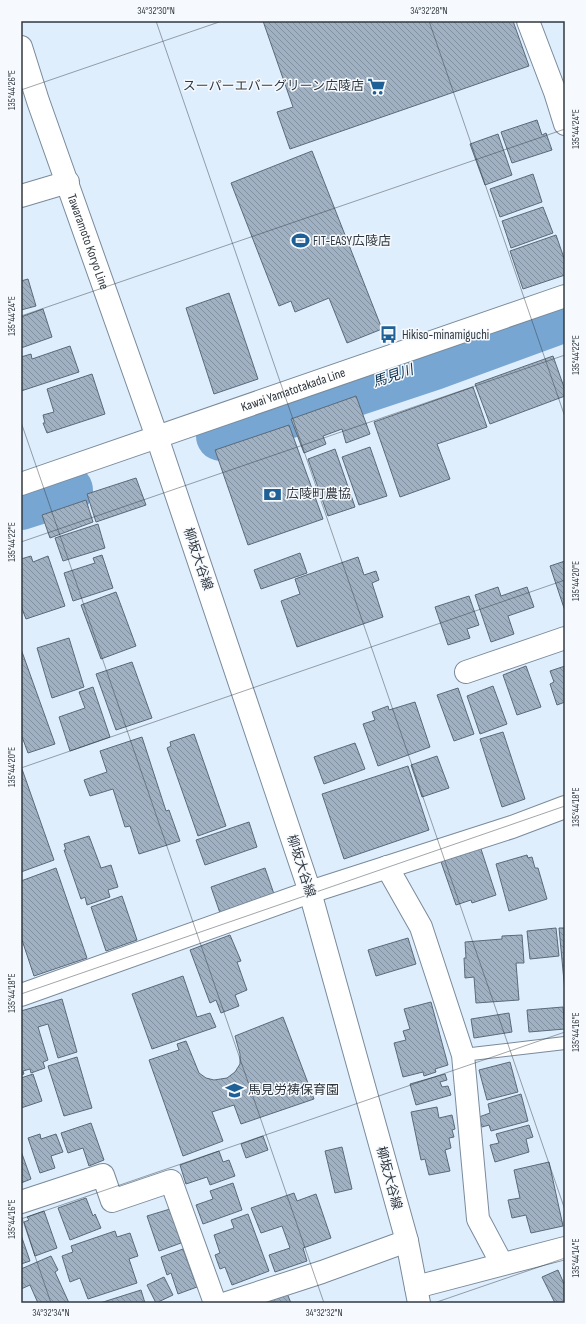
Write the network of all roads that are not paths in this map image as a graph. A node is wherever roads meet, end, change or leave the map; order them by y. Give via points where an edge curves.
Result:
1 (528, 21) edge
2 (21, 47) edge
3 (565, 124) edge
4 (68, 182) junction
5 (21, 196) edge
6 (565, 296) edge
7 (157, 437) junction
8 (21, 484) edge
9 (565, 638) edge
10 (466, 672) dead end
11 (565, 807) edge
12 (387, 867) junction
13 (310, 892) junction
14 (21, 995) edge
15 (565, 1043) edge
16 (463, 1055) junction
17 (21, 1202) edge
18 (406, 1241) junction
19 (561, 1255) edge
20 (502, 1264) junction
21 (417, 1295) edge
22 (215, 1303) edge
23 (227, 1303) edge

1 - 3 street
2 - 4 street, Tawaramoto Koryo Line
4 - 5 street
4 - 7 street, Tawaramoto Koryo Line
6 - 7 street, Kawai Yamatotakada Line
7 - 8 street, Kawai Yamatotakada Line
7 - 13 street, 柳坂大谷線
9 - 10 street
11 - 12 street via 512,827
12 - 13 street
12 - 16 street via 421,927
13 - 14 street
13 - 18 street, 柳坂大谷線
15 - 16 lane
16 - 20 street via 478,1219
17 - 22 street via 103,1175 112,1201 172,1181
18 - 21 street, 柳坂大谷線
18 - 23 street
19 - 20 street
20 - 21 street

